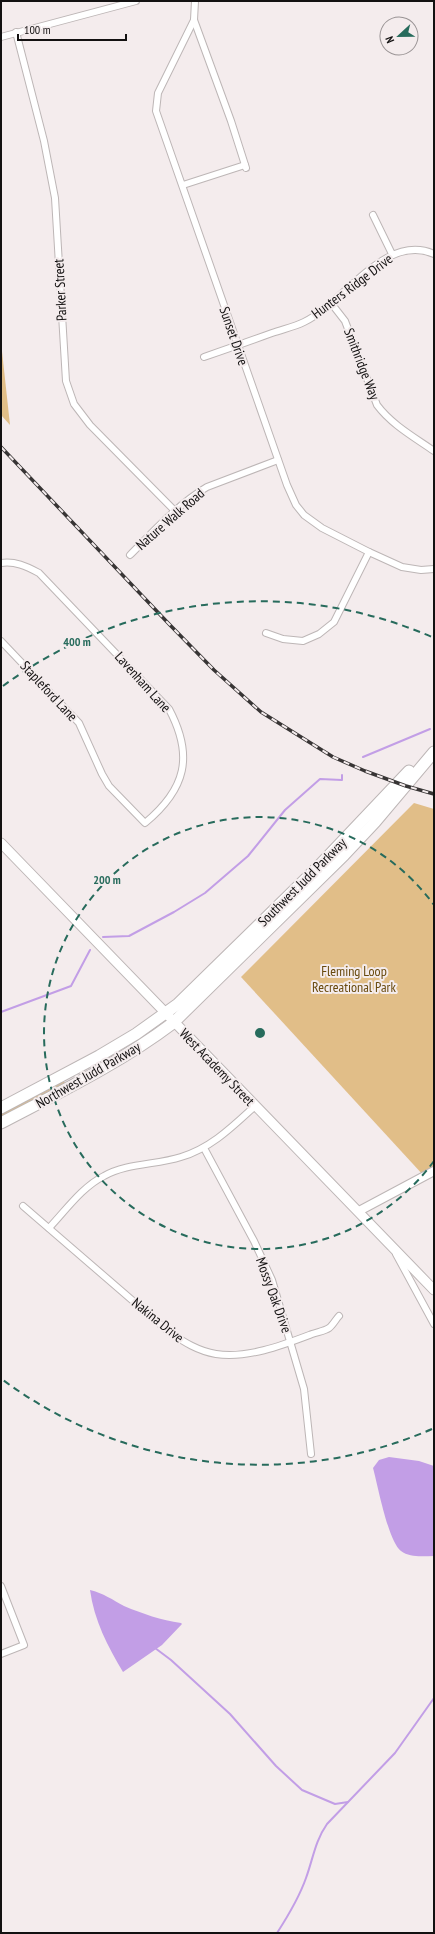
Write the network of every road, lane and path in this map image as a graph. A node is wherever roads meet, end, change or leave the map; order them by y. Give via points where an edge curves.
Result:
1 (136, 1) edge
2 (195, 1) edge
3 (194, 20) junction
4 (16, 32) junction
5 (1, 37) edge
6 (183, 186) junction
7 (373, 215) dead end
8 (392, 254) junction
9 (434, 254) edge
10 (331, 303) junction
11 (237, 346) junction
12 (204, 357) dead end
13 (434, 451) edge
14 (278, 460) junction
15 (174, 511) junction
16 (369, 552) junction
17 (130, 555) dead end
18 (1, 563) edge
19 (434, 569) edge
20 (266, 633) dead end
21 (1, 641) edge
22 (434, 744) edge
23 (434, 752) edge
24 (145, 823) joint
25 (1, 843) edge
26 (165, 1014) junction
27 (173, 1022) junction
28 (255, 1106) junction
29 (1, 1108) edge
30 (1, 1123) edge
31 (204, 1148) junction
32 (434, 1171) edge
33 (23, 1206) dead end
34 (359, 1211) junction
35 (49, 1228) junction
36 (391, 1246) junction
37 (434, 1290) edge
38 (339, 1316) dead end
39 (434, 1324) edge
40 (291, 1342) junction
41 (311, 1454) dead end
42 (1, 1586) edge
43 (1, 1654) edge

1 - 4 street
2 - 3 street, Sunset Drive
3 - 6 street, Sunset Drive via 158,93 156,111
3 - 6 street, Sunset Drive via 245,166
4 - 5 street
4 - 15 street, Parker Street via 44,141 55,198 66,381 74,404 90,425
6 - 11 street, Sunset Drive
7 - 8 street
8 - 9 street, Hunters Ridge Drive via 415,249
8 - 10 street, Hunters Ridge Drive via 380,261
10 - 11 street, Hunters Ridge Drive via 304,322
10 - 13 street, Smithridge Way via 345,321 377,405 394,424
11 - 12 street, Hunters Ridge Drive
11 - 14 street, Sunset Drive
14 - 15 street, Nature Walk Road via 207,487
14 - 16 street, Sunset Drive via 290,492 304,515 314,523
15 - 17 street, Nature Walk Road
16 - 19 street, Sunset Drive via 402,567
16 - 20 street via 334,622 319,634 303,641 283,639
18 - 24 street, Lavenham Lane via 10,562 39,572 169,709 178,725 182,740 183,770 171,798
21 - 24 street, Stapleford Lane via 79,722 109,786
22 - 26 highway, Southwest Judd Parkway via 318,867 218,966
23 - 27 highway, Southwest Judd Parkway via 344,855
25 - 26 main road, West Academy Street
26 - 27 main road, West Academy Street
26 - 29 highway, Northwest Judd Parkway via 99,1056
27 - 28 main road, West Academy Street
27 - 30 highway, Northwest Judd Parkway via 109,1065
28 - 31 street via 221,1137
28 - 34 main road, West Academy Street
31 - 35 street via 181,1157 121,1169 106,1175 92,1183
31 - 40 street, Mossy Oak Drive via 272,1280
32 - 34 street
33 - 35 street, Nakina Drive
34 - 36 main road, West Academy Street
35 - 40 street, Nakina Drive via 140,1308 188,1344 217,1354 235,1354 256,1352
36 - 37 main road, West Academy Street
36 - 39 street
38 - 40 street, Nakina Drive via 328,1328
40 - 41 street, Mossy Oak Drive via 304,1389
42 - 43 street via 24,1644

